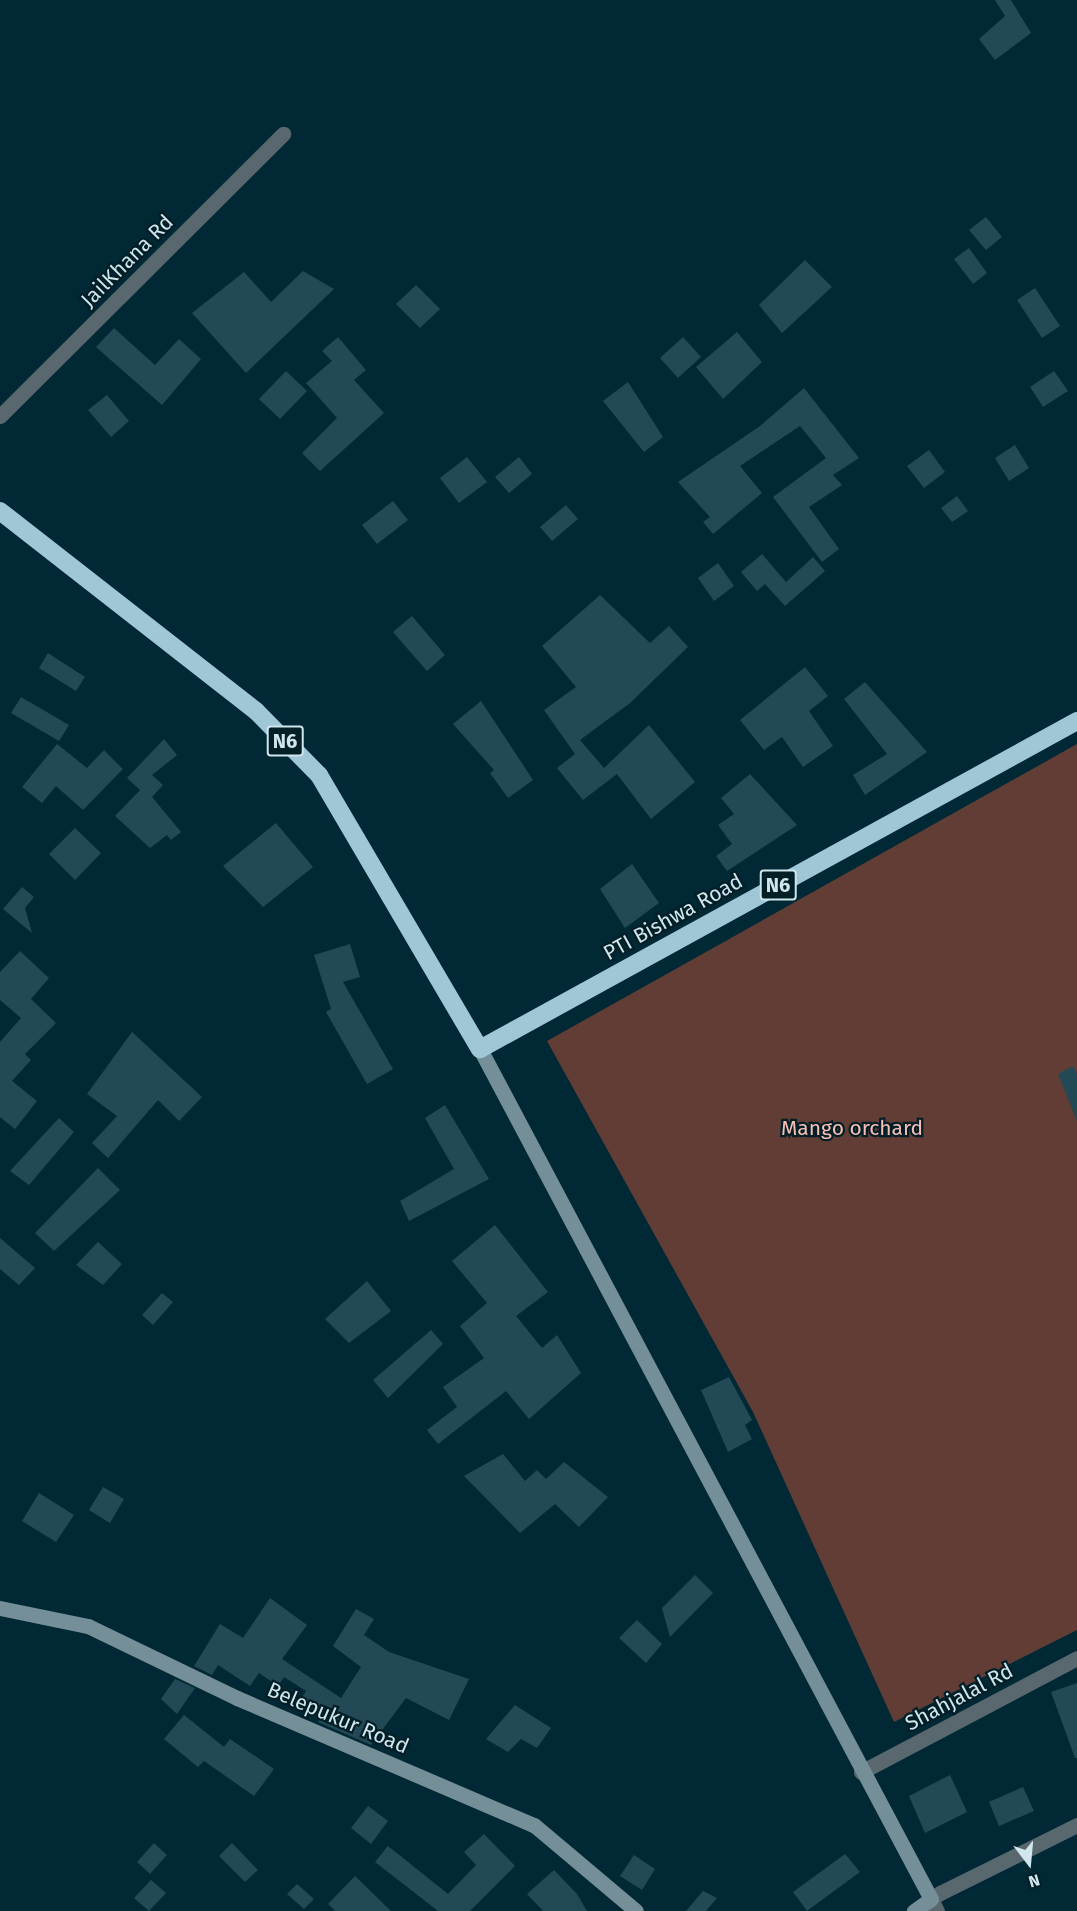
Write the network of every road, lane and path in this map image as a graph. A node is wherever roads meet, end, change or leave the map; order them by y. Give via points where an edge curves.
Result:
1 (283, 134) dead end
2 (0, 416) edge
3 (0, 511) edge
4 (1077, 721) edge
5 (480, 1049) junction
6 (0, 1608) edge
7 (1077, 1658) edge
8 (861, 1772) junction
9 (1077, 1825) edge
10 (934, 1905) edge
11 (636, 1911) edge
12 (914, 1911) edge

1 - 2 street, JailKhana Rd
3 - 5 highway, N6 via 256,711 319,775
4 - 5 highway, PTI Bishwa Road / N6
5 - 8 main road
6 - 11 main road, Belepukur Road via 88,1626 237,1698 534,1825
7 - 8 street, Shahjalal Rd
8 - 10 main road
9 - 10 street
10 - 12 main road

